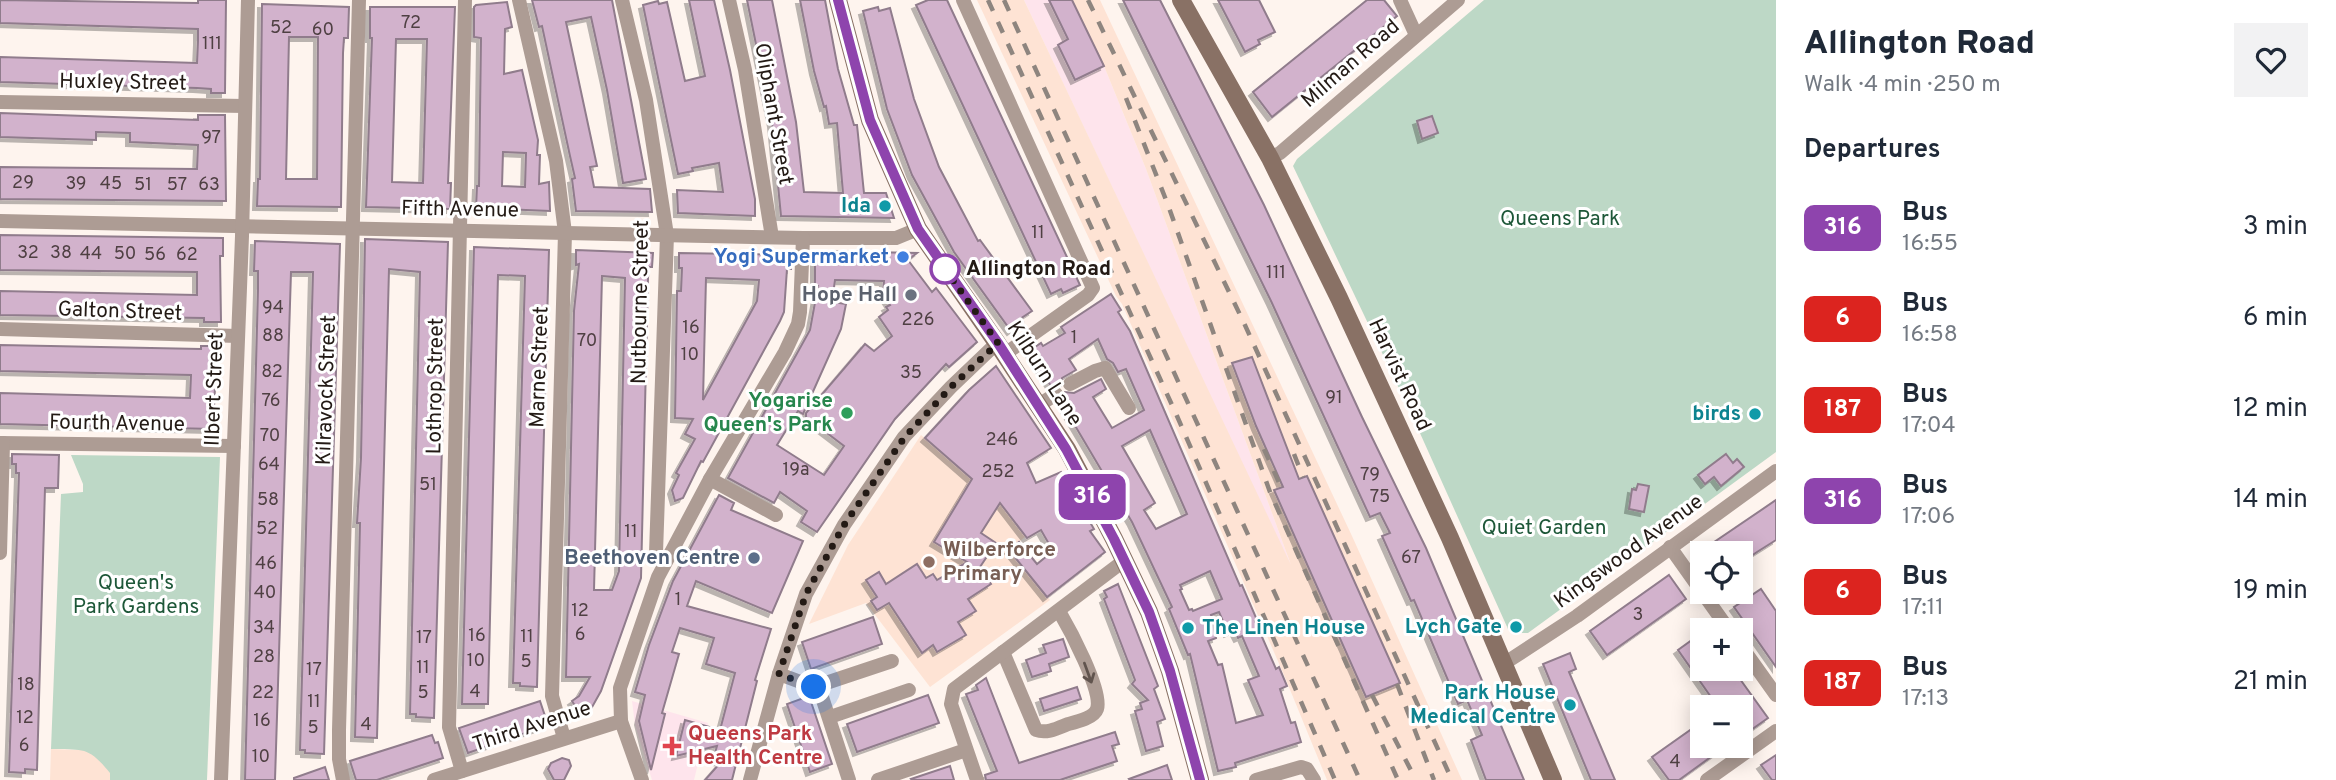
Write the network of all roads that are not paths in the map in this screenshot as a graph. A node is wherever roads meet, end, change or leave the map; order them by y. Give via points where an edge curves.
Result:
1 (248, 0) edge
2 (359, 0) edge
3 (464, 0) edge
4 (519, 0) edge
5 (622, 0) edge
6 (729, 0) edge
7 (963, 0) edge
8 (1181, 0) edge
9 (1400, 0) edge
10 (1458, 0) edge
11 (843, 1) edge
12 (1416, 35) junction
13 (0, 102) edge
14 (245, 106) junction
15 (1270, 158) junction
16 (0, 221) edge
17 (242, 226) junction
18 (353, 228) junction
19 (918, 229) junction
20 (461, 230) junction
21 (565, 233) junction
22 (667, 235) junction
23 (772, 237) junction
24 (803, 237) junction
25 (0, 329) edge
26 (238, 336) junction
27 (1001, 348) junction
28 (1070, 384) dead end
29 (1056, 394) dead end
30 (1039, 405) junction
31 (1129, 408) dead end
32 (1, 443) edge
33 (234, 446) junction
34 (1776, 471) edge
35 (710, 479) junction
36 (776, 515) dead end
37 (1670, 547) junction
38 (0, 553) edge
39 (1125, 560) junction
40 (664, 565) junction
41 (1059, 611) junction
42 (1721, 618) edge
43 (1003, 652) junction
44 (892, 661) dead end
45 (1505, 663) junction
46 (1753, 663) edge
47 (779, 674) junction
48 (814, 687) junction
49 (909, 690) dead end
50 (1776, 695) edge
51 (830, 717) junction
52 (621, 721) junction
53 (1776, 731) edge
54 (564, 738) junction
55 (967, 750) junction
56 (462, 771) junction
57 (221, 780) edge
58 (343, 780) edge
59 (434, 780) edge
60 (642, 780) edge
61 (750, 780) edge
62 (849, 780) edge
63 (878, 780) edge
64 (977, 780) edge
65 (1200, 780) edge
66 (1256, 780) edge
67 (1314, 780) edge
68 (1553, 780) edge
69 (1707, 780) edge

1 - 14 street, Ilbert Street
2 - 18 street, Kilravock Street
3 - 20 street, Lothrop Street
4 - 21 street, Marne Street via 556,160
5 - 22 street, Nutbourne Street via 646,100
6 - 23 street, Oliphant Street
7 - 27 street via 1093,288
8 - 15 main road, Harvist Road
9 - 12 street
10 - 12 street, Milman Road
11 - 19 main road, Kilburn Lane via 870,120
12 - 15 street, Milman Road
13 - 14 street, Huxley Street
14 - 17 street, Ilbert Street
15 - 45 main road, Harvist Road
16 - 17 street, Fifth Avenue
17 - 18 street, Fifth Avenue
17 - 26 street, Ilbert Street
18 - 20 street, Fifth Avenue
18 - 58 street, Kilravock Street via 339,749
19 - 24 street, Fifth Avenue via 896,238
19 - 27 main road, Kilburn Lane
20 - 21 street, Fifth Avenue
20 - 56 street, Lothrop Street via 449,727
21 - 22 street, Fifth Avenue
21 - 54 street, Marne Street via 552,696
22 - 23 street, Fifth Avenue
22 - 40 street, Nutbourne Street via 656,553
23 - 24 street, Fifth Avenue
24 - 35 street, Third Avenue via 798,324
25 - 26 street, Galton Street
26 - 33 street, Ilbert Street
27 - 30 main road, Kilburn Lane
27 - 47 street via 951,387 904,438 844,525 806,594
28 - 31 street via 1105,368
29 - 30 street
30 - 39 main road, Kilburn Lane
32 - 33 street, Fourth Avenue
32 - 38 street
33 - 57 street, Ilbert Street
34 - 37 street, Kingswood Avenue
35 - 36 street
35 - 40 street, Third Avenue
37 - 42 street
37 - 45 street, Kingswood Avenue
39 - 41 street
39 - 65 main road, Kilburn Lane via 1159,636
40 - 52 street, Third Avenue via 620,688
41 - 43 street
41 -> 43 street via 1076,638 1096,695 1093,714 1050,731 1036,730
43 - 55 street via 960,682 951,696
44 - 48 street
45 - 68 main road, Harvist Road
46 - 50 street
47 - 48 street
47 - 61 street
48 - 51 street
49 - 51 street
51 - 62 street
52 - 54 street, Third Avenue
52 - 60 street
53 - 69 street
54 - 56 street, Third Avenue
55 - 63 street
55 - 64 street
56 - 59 street, Third Avenue
66 - 67 street via 1301,767

